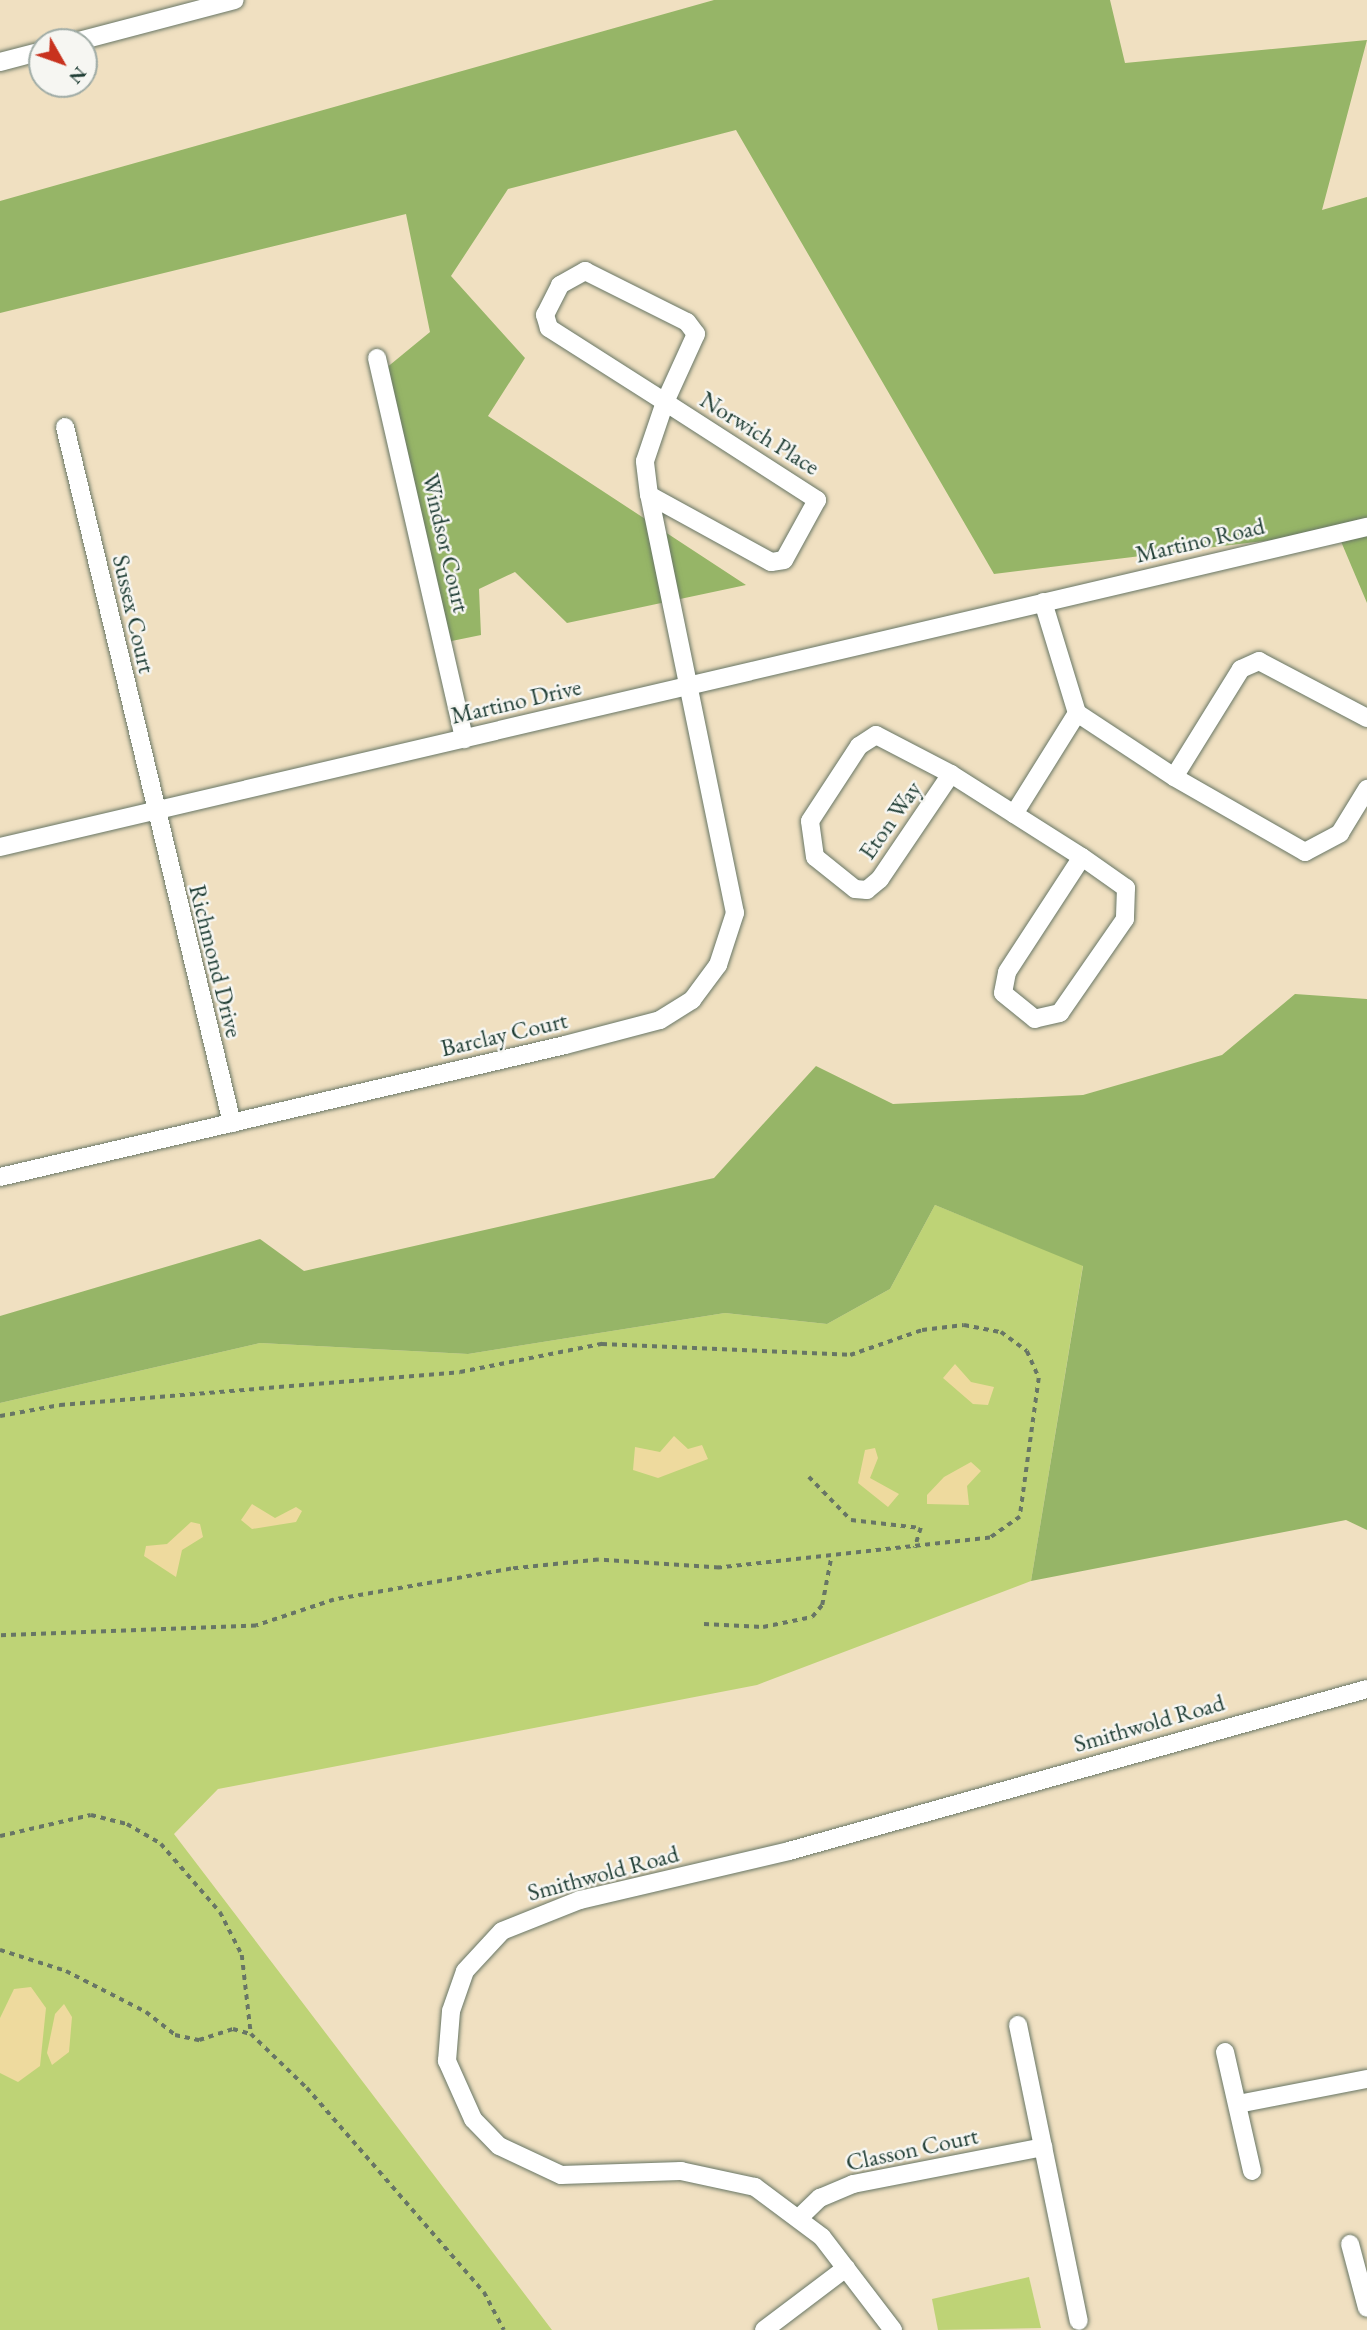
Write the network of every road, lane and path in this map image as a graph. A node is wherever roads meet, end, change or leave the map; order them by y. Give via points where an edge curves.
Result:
1 (235, 0) edge
2 (98, 36) edge
3 (28, 54) edge
4 (0, 61) edge
5 (377, 358) dead end
6 (665, 402) junction
7 (65, 427) dead end
8 (649, 495) junction
9 (1367, 527) edge
10 (1043, 601) junction
11 (691, 684) junction
12 (1077, 713) junction
13 (1367, 718) edge
14 (464, 739) junction
15 (951, 774) junction
16 (1174, 777) junction
17 (1367, 789) edge
18 (154, 811) junction
19 (1014, 814) junction
20 (0, 848) edge
21 (1082, 857) junction
22 (232, 1123) junction
23 (0, 1177) edge
24 (0, 1416) edge
25 (809, 1476) dead end
26 (915, 1548) junction
27 (831, 1558) junction
28 (704, 1624) dead end
29 (0, 1636) edge
30 (1367, 1689) edge
31 (0, 1836) edge
32 (0, 1951) edge
33 (1018, 2025) dead end
34 (251, 2034) junction
35 (1225, 2052) dead end
36 (1367, 2079) edge
37 (1238, 2104) junction
38 (1043, 2147) junction
39 (1252, 2171) dead end
40 (800, 2217) junction
41 (1350, 2245) dead end
42 (846, 2268) junction
43 (1367, 2308) edge
44 (1079, 2321) dead end
45 (503, 2330) edge
46 (764, 2330) edge
47 (893, 2330) edge

1 - 2 street
3 - 4 street
5 - 14 street, Windsor Court
6 - 6 street, Norwich Place via 696,334 687,322 613,282 572,273 545,315 549,328
6 - 8 street, Norwich Place via 645,461
6 - 8 street, Norwich Place via 813,493 817,508 784,559 771,562
7 - 18 street, Sussex Court
8 - 11 street, Norwich Place
9 - 10 street, Martino Road
10 - 11 street, Martino Drive
10 - 12 street
11 - 14 street, Martino Drive
11 - 22 street, Barclay Court via 735,913 718,965 692,1000 648,1023
12 - 16 street
12 - 19 street
13 - 16 street via 1259,661 1241,669
14 - 18 street, Martino Drive
15 - 15 street, Eton Way via 876,735 859,746 810,821 815,857 855,889 867,890
15 - 19 street, Eton Way
16 - 17 street via 1305,852 1340,833
18 - 20 street, Martino Drive
18 - 22 street, Richmond Drive
19 - 21 street, Eton Way
21 - 21 street, Eton Way via 1126,888 1125,919 1060,1013 1035,1019 1003,993 1007,972
22 - 23 street, Barclay Court
24 - 26 path via 60,1405 460,1372 602,1344 850,1355 922,1330 964,1325 1001,1332 1027,1351 1039,1378 1020,1517 990,1538
25 - 26 path via 851,1520 921,1528
26 - 27 path
27 - 28 path via 822,1605 812,1617 763,1627
27 - 29 path via 681,1570 598,1560 334,1600 256,1626
30 - 40 street, Smithwold Road via 789,1851 580,1900 502,1930 477,1956 451,2011 447,2061 473,2119 499,2146 561,2175 719,2176 755,2187
31 - 34 path via 91,1815 127,1824 160,1844 220,1912 242,1955
32 - 34 path via 66,1971 146,2012 175,2035 199,2040 233,2029
33 - 38 street
34 - 45 path via 307,2088 484,2292
35 - 37 street
36 - 37 street
37 - 39 street
38 - 40 street, Classon Court via 853,2184 820,2198
38 - 44 street
40 - 42 street, Smithwold Road
41 - 43 street
42 - 46 street
42 - 47 street, Smithwold Road

